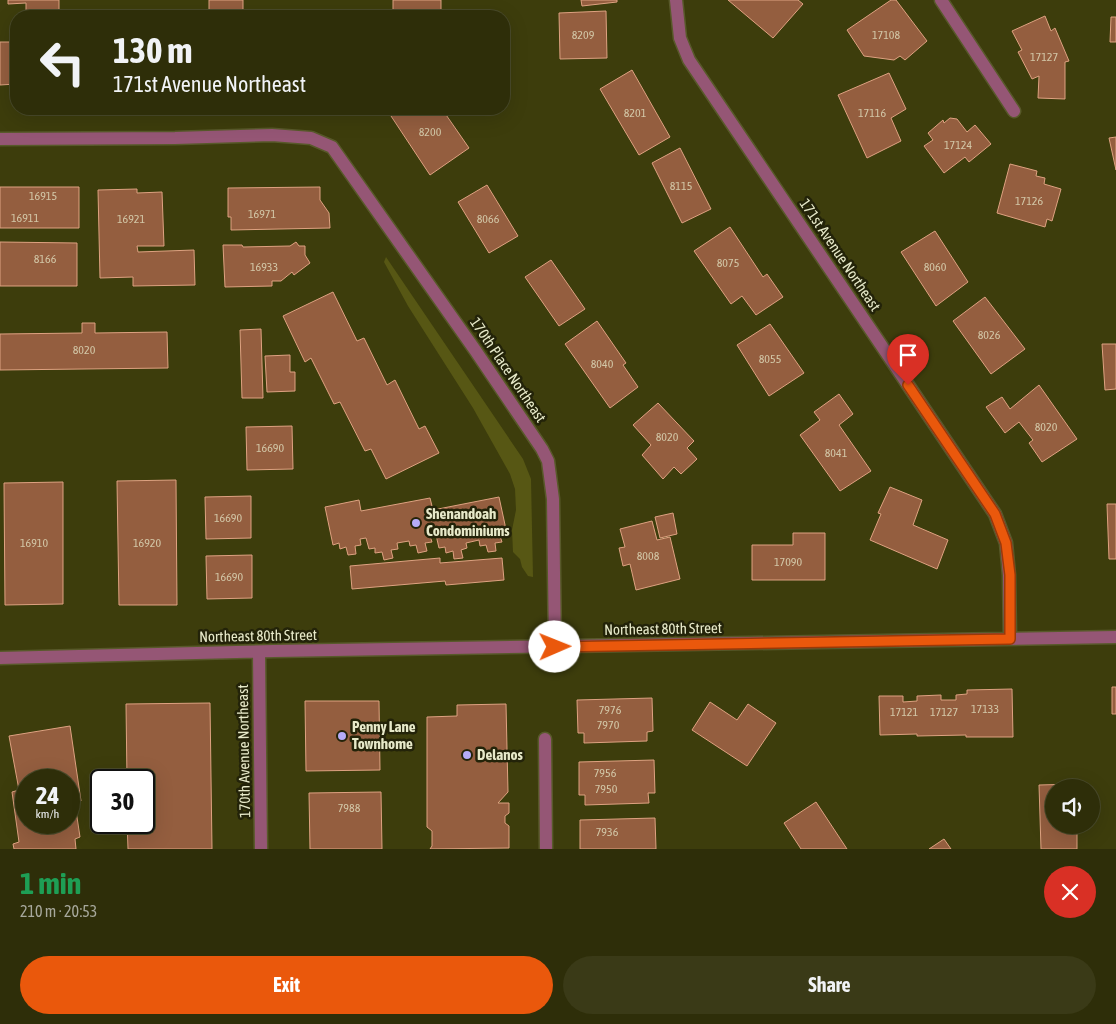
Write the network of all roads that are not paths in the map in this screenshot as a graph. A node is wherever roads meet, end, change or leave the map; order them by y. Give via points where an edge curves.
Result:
1 (676, 0) edge
2 (941, 0) edge
3 (1014, 111) dead end
4 (0, 139) edge
5 (1116, 637) edge
6 (1010, 639) junction
7 (555, 647) junction
8 (259, 652) junction
9 (0, 658) edge
10 (545, 739) dead end
11 (262, 849) edge
12 (546, 849) edge

1 - 6 street, 171st Avenue Northeast via 680,38 689,60 995,514 1006,543 1010,575
2 - 3 street
4 - 7 street, 170th Place Northeast via 290,135 310,138 332,147 475,350 548,461 553,498
5 - 6 street, Northeast 80th Street
6 - 7 street, Northeast 80th Street
7 - 8 street, Northeast 80th Street
8 - 9 street, Northeast 80th Street
8 - 11 street, 170th Avenue Northeast
10 - 12 street

